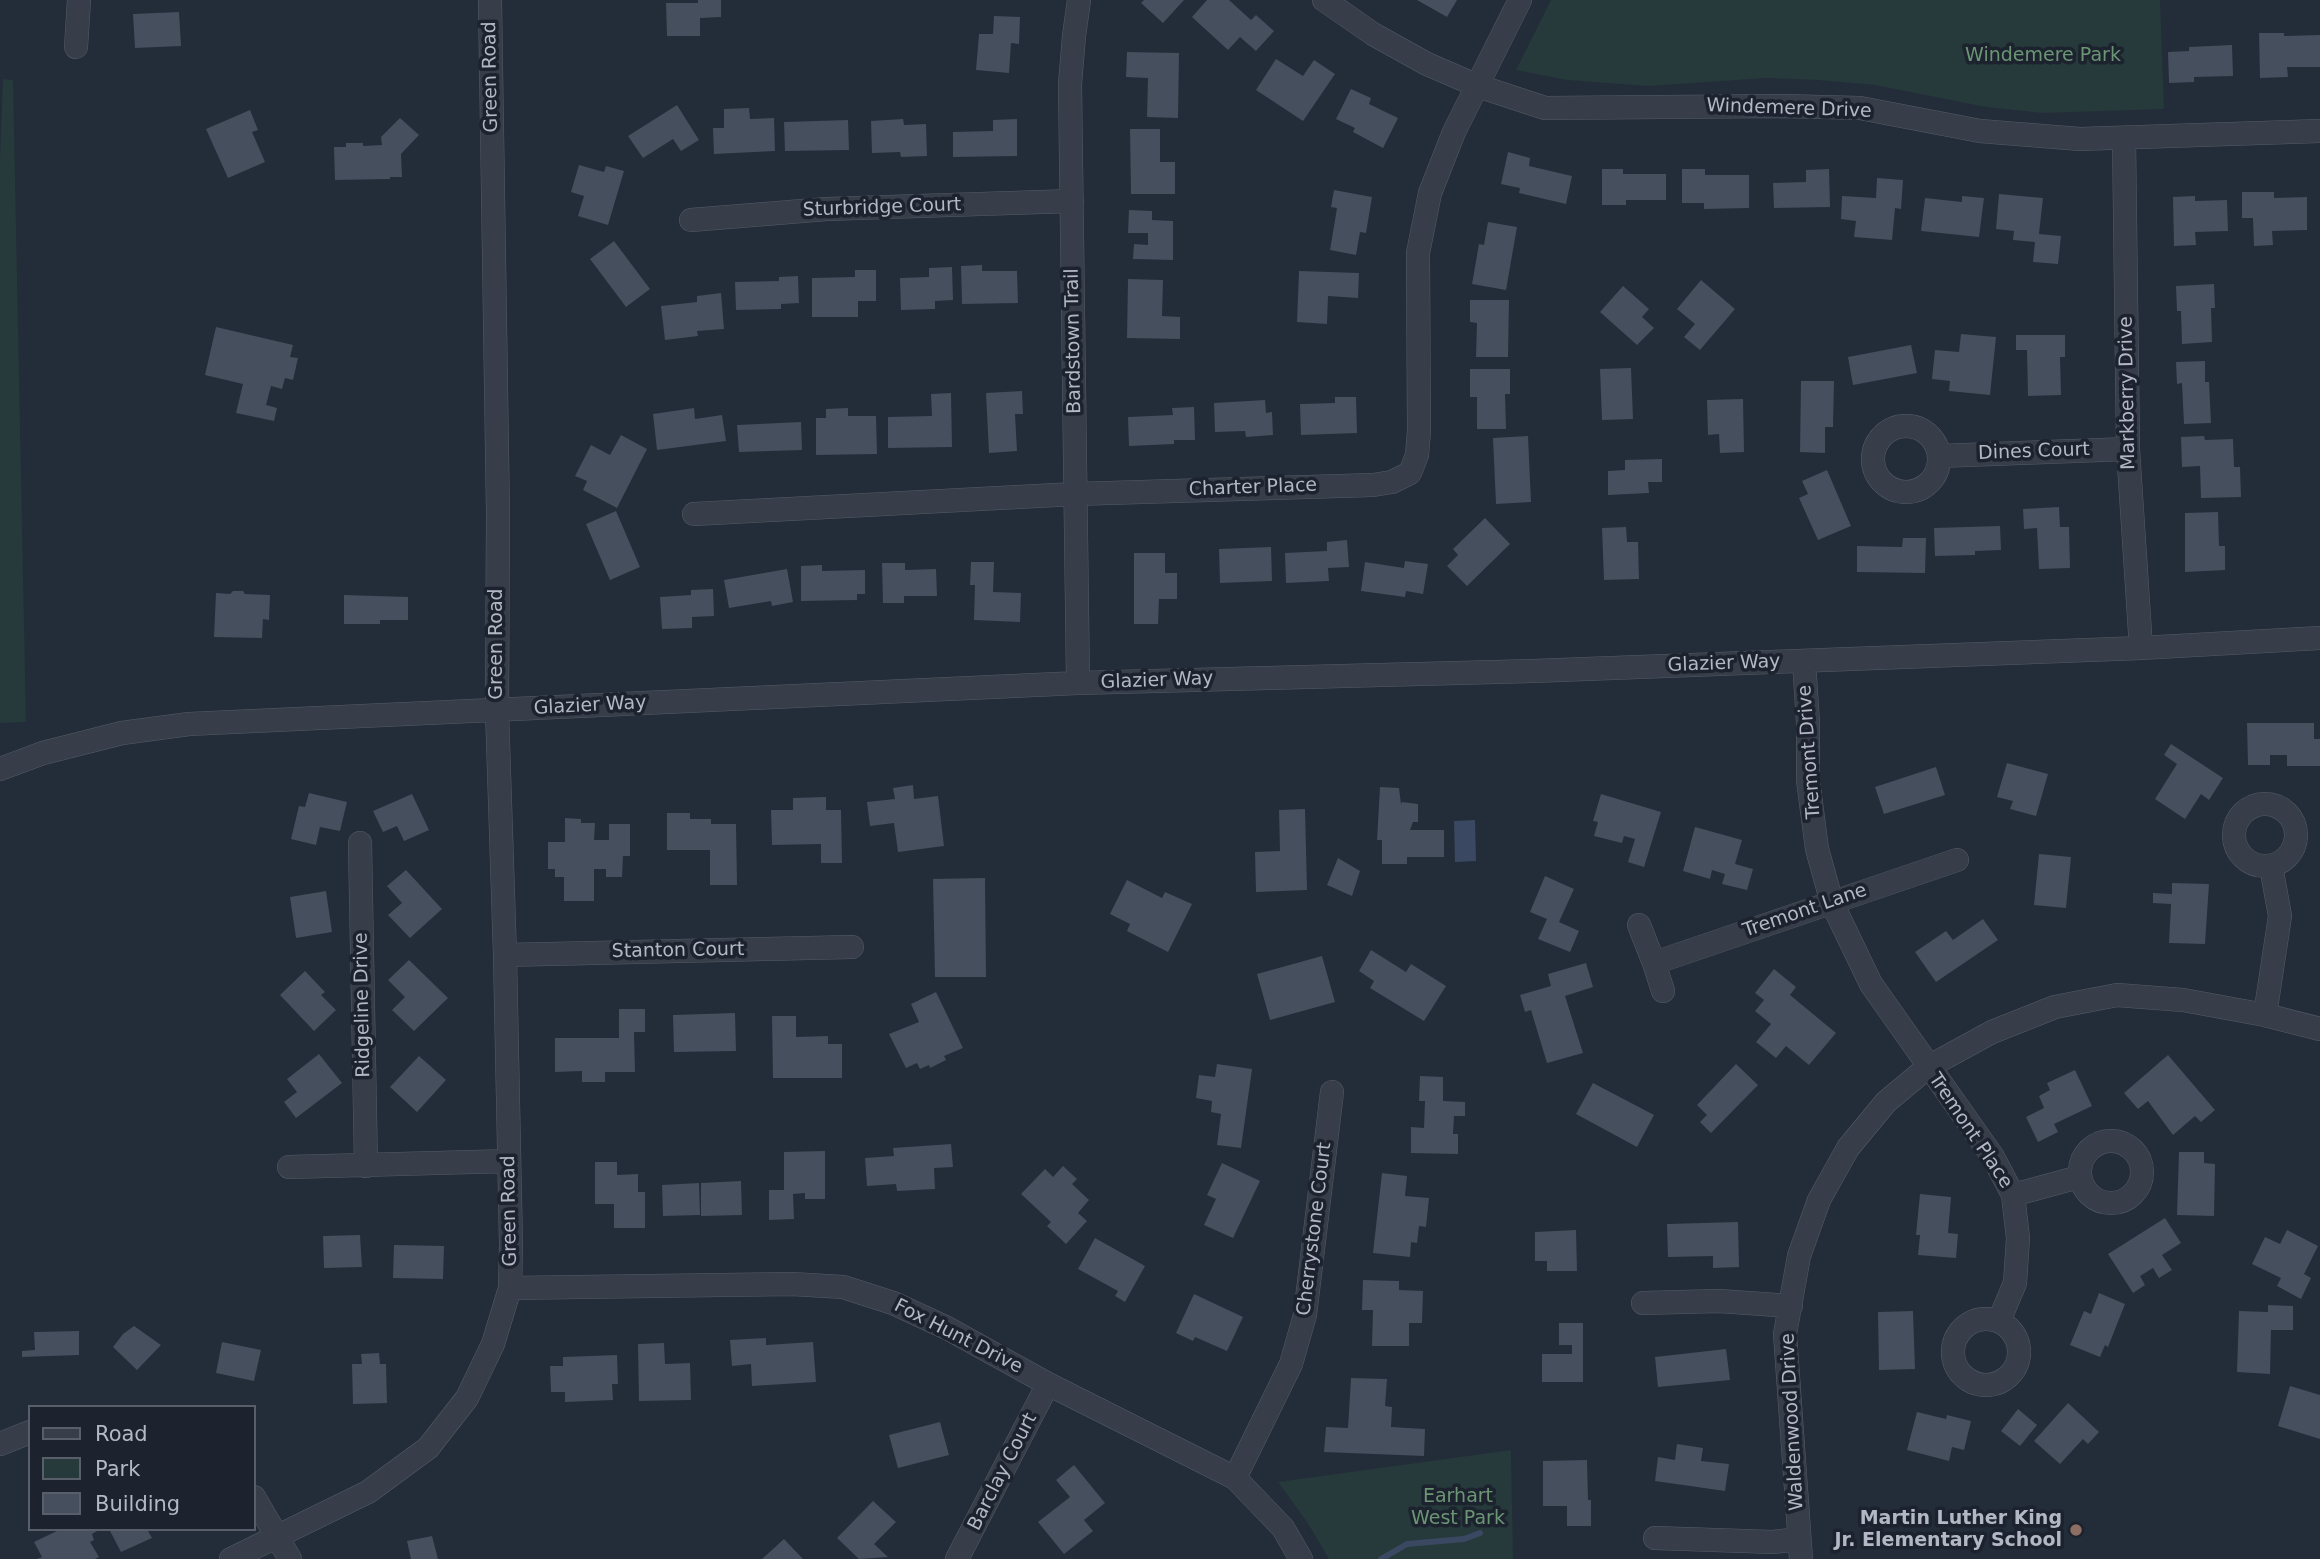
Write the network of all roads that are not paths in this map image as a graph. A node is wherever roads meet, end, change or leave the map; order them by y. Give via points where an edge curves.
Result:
1 (79, 0) edge
2 (490, 0) edge
3 (1079, 0) edge
4 (1324, 0) edge
5 (1520, 0) edge
6 (76, 47) dead end
7 (1478, 86) junction
8 (2320, 131) edge
9 (2124, 138) junction
10 (1072, 201) junction
11 (691, 220) dead end
12 (2129, 449) junction
13 (1939, 456) dead end
14 (1075, 494) junction
15 (694, 514) dead end
16 (2320, 638) edge
17 (2141, 648) junction
18 (1804, 661) junction
19 (1078, 683) junction
20 (497, 710) junction
21 (0, 769) edge
22 (360, 844) dead end
23 (1957, 860) dead end
24 (2271, 866) dead end
25 (1832, 903) junction
26 (1640, 925) dead end
27 (852, 947) dead end
28 (505, 955) junction
29 (1654, 963) junction
30 (1663, 991) dead end
31 (2266, 1015) junction
32 (2320, 1029) edge
33 (1928, 1067) junction
34 (1332, 1092) dead end
35 (509, 1161) junction
36 (366, 1166) junction
37 (289, 1167) dead end
38 (2079, 1177) dead end
39 (2013, 1195) junction
40 (510, 1288) junction
41 (1643, 1303) dead end
42 (1791, 1306) junction
43 (1999, 1321) dead end
44 (1048, 1384) junction
45 (28, 1433) edge
46 (0, 1444) edge
47 (1235, 1478) junction
48 (256, 1500) edge
49 (278, 1536) junction
50 (1655, 1538) dead end
51 (1800, 1549) edge
52 (232, 1559) edge
53 (290, 1559) edge
54 (957, 1559) edge
55 (1301, 1559) edge

1 - 6 street
2 - 20 street, Green Road
3 - 10 street, Bardstown Trail via 1070,84
4 - 7 street, Windemere Drive via 1373,34
5 - 7 street
7 - 9 street, Windemere Drive via 1545,108 1860,108 1980,131
7 - 14 street, Charter Place via 1430,192 1418,253 1419,431 1410,473 1373,485
8 - 9 street, Windemere Drive
9 - 12 street, Markberry Drive
10 - 11 street, Sturbridge Court via 827,209
10 - 14 street, Bardstown Trail
12 - 13 street, Dines Court
12 - 17 street, Markberry Drive
14 - 15 street, Charter Place
14 - 19 street, Bardstown Trail
16 - 17 street, Glazier Way
17 - 18 street, Glazier Way
18 - 19 street, Glazier Way
18 - 25 street, Tremont Drive via 1808,780 1817,849
19 - 20 street, Glazier Way
20 - 21 street, Glazier Way via 176,726 122,733
20 - 28 street, Green Road
22 - 36 street, Ridgeline Drive
23 - 25 street, Tremont Lane
24 - 31 street via 2280,916
25 - 29 street, Tremont Lane
25 - 33 street, Tremont Drive via 1871,985
26 - 29 street
27 - 28 street, Stanton Court
28 - 35 street, Green Road
29 - 30 street
31 - 32 street, Waldenwood Drive
31 - 33 street, Waldenwood Drive via 2183,1000 2118,995 2055,1007 1992,1032
33 - 39 street, Tremont Place via 1993,1157
33 - 42 street, Waldenwood Drive via 1886,1102 1848,1148 1819,1200 1799,1256
34 - 47 street, Cherrystone Court via 1305,1315 1291,1364
35 - 36 street
35 - 40 street, Green Road
36 - 37 street
38 - 39 street, Tremont Place
39 - 43 street, Tremont Place via 2018,1238 2015,1283
40 - 44 street, Fox Hunt Drive via 843,1287 947,1328
40 - 49 street, Green Road via 493,1344 467,1398 428,1448 368,1492
41 - 42 street, Waldenwood Drive via 1719,1301
42 - 51 street, Waldenwood Drive via 1785,1334
44 - 47 street, Fox Hunt Drive
44 - 54 street, Barclay Court
45 - 46 street
47 - 55 street, Fox Hunt Drive via 1283,1528
48 - 49 street
49 - 52 street, Green Road
49 - 53 street
50 - 51 street, Waldenwood Drive via 1773,1542

